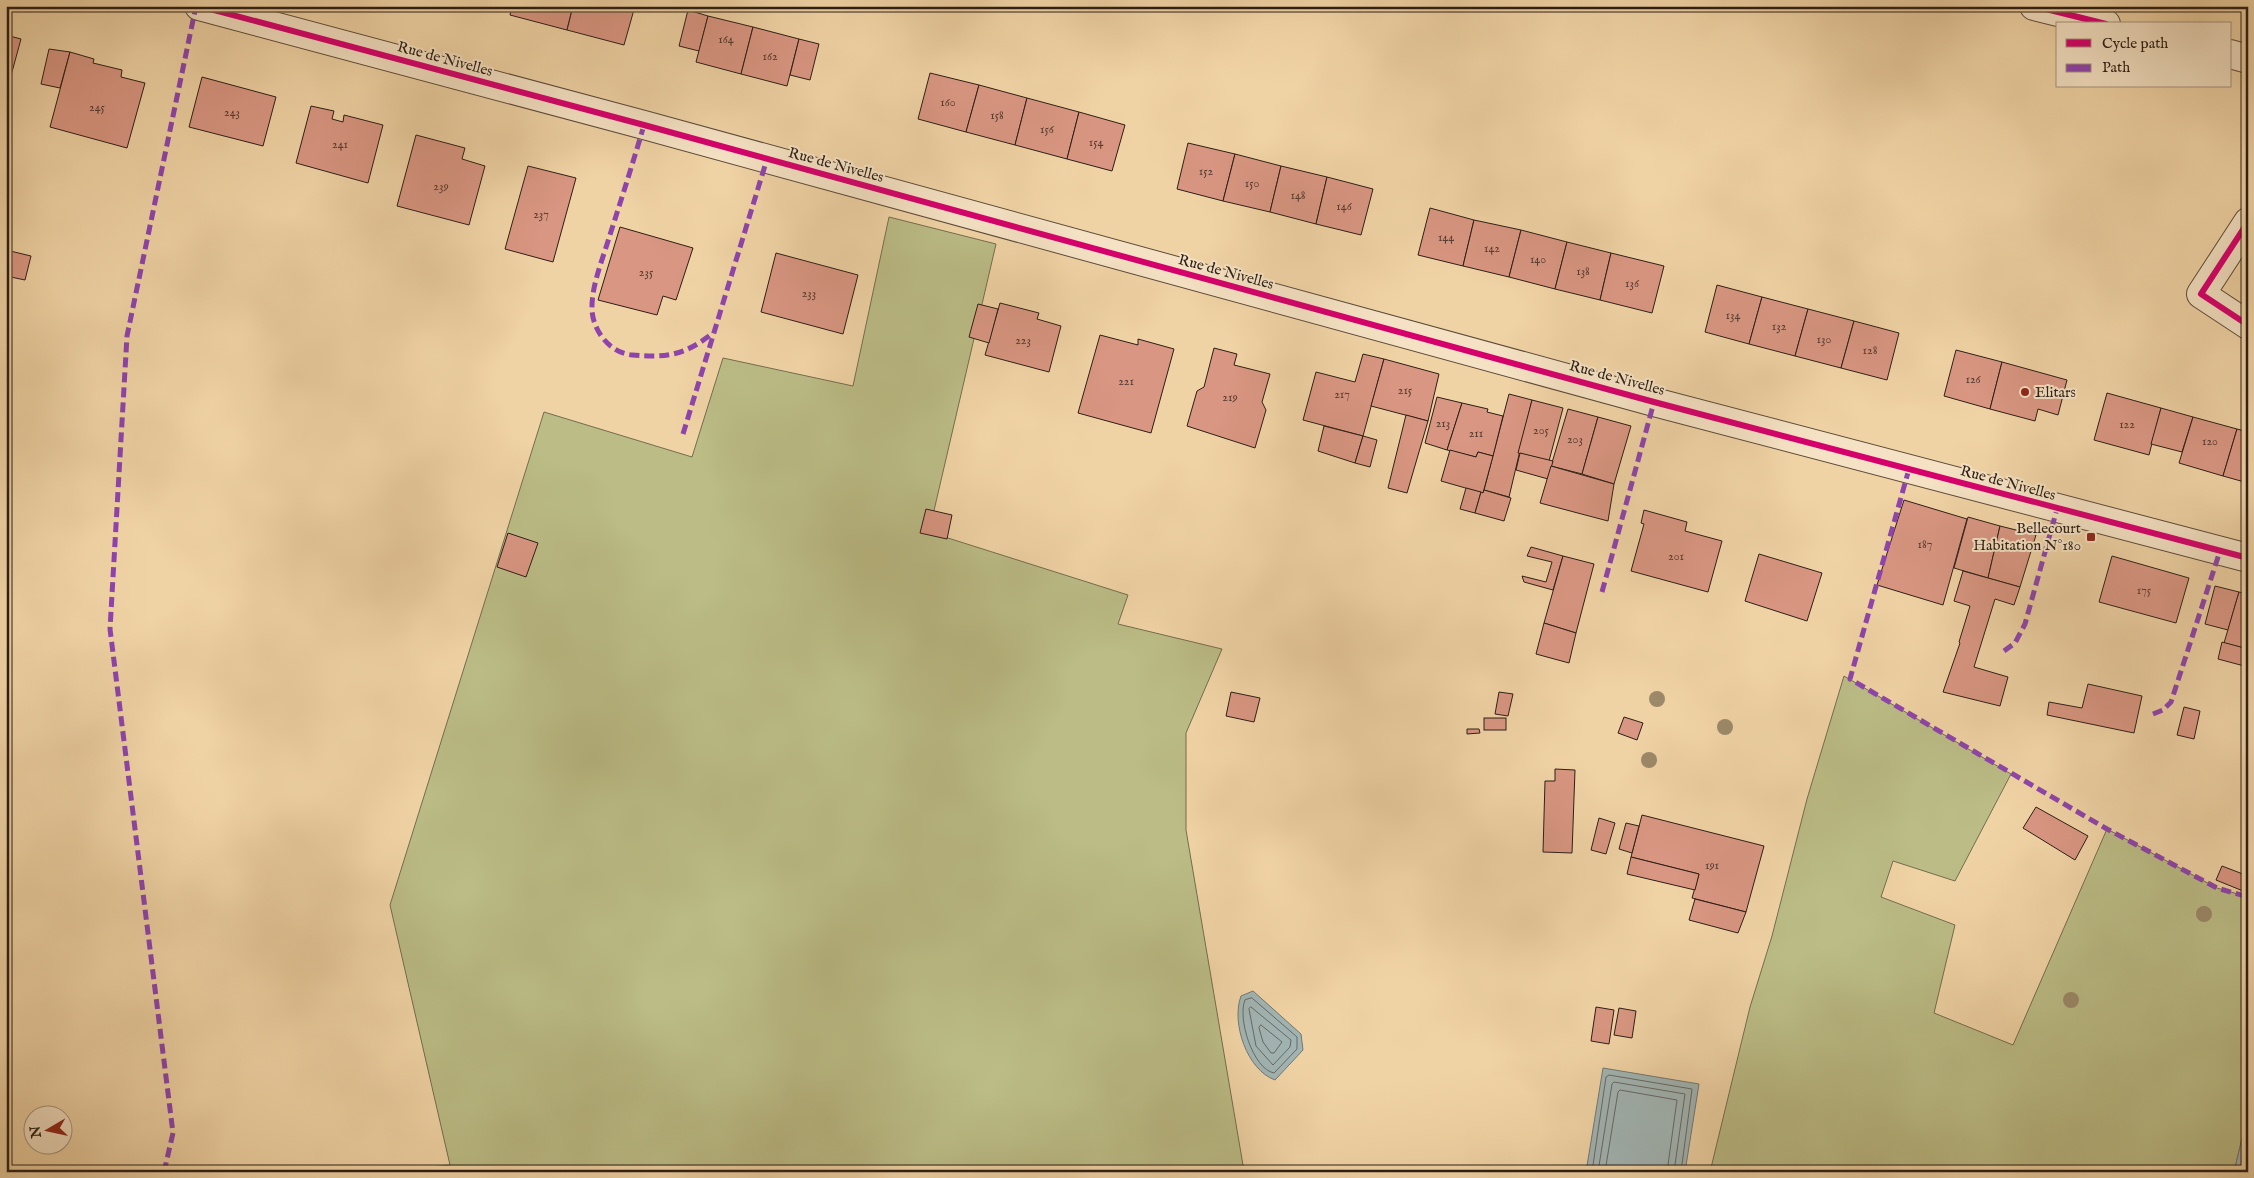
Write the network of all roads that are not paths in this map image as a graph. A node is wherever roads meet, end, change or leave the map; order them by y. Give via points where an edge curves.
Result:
1 (2034, 6) edge
2 (211, 8) edge
3 (2098, 22) edge
4 (2232, 55) edge
5 (2248, 59) edge
6 (2248, 222) edge
7 (2248, 325) edge
8 (2248, 558) edge

1 - 3 street
2 - 8 street, Rue de Nivelles via 1654,402
4 - 5 street
6 - 7 street via 2201,294

